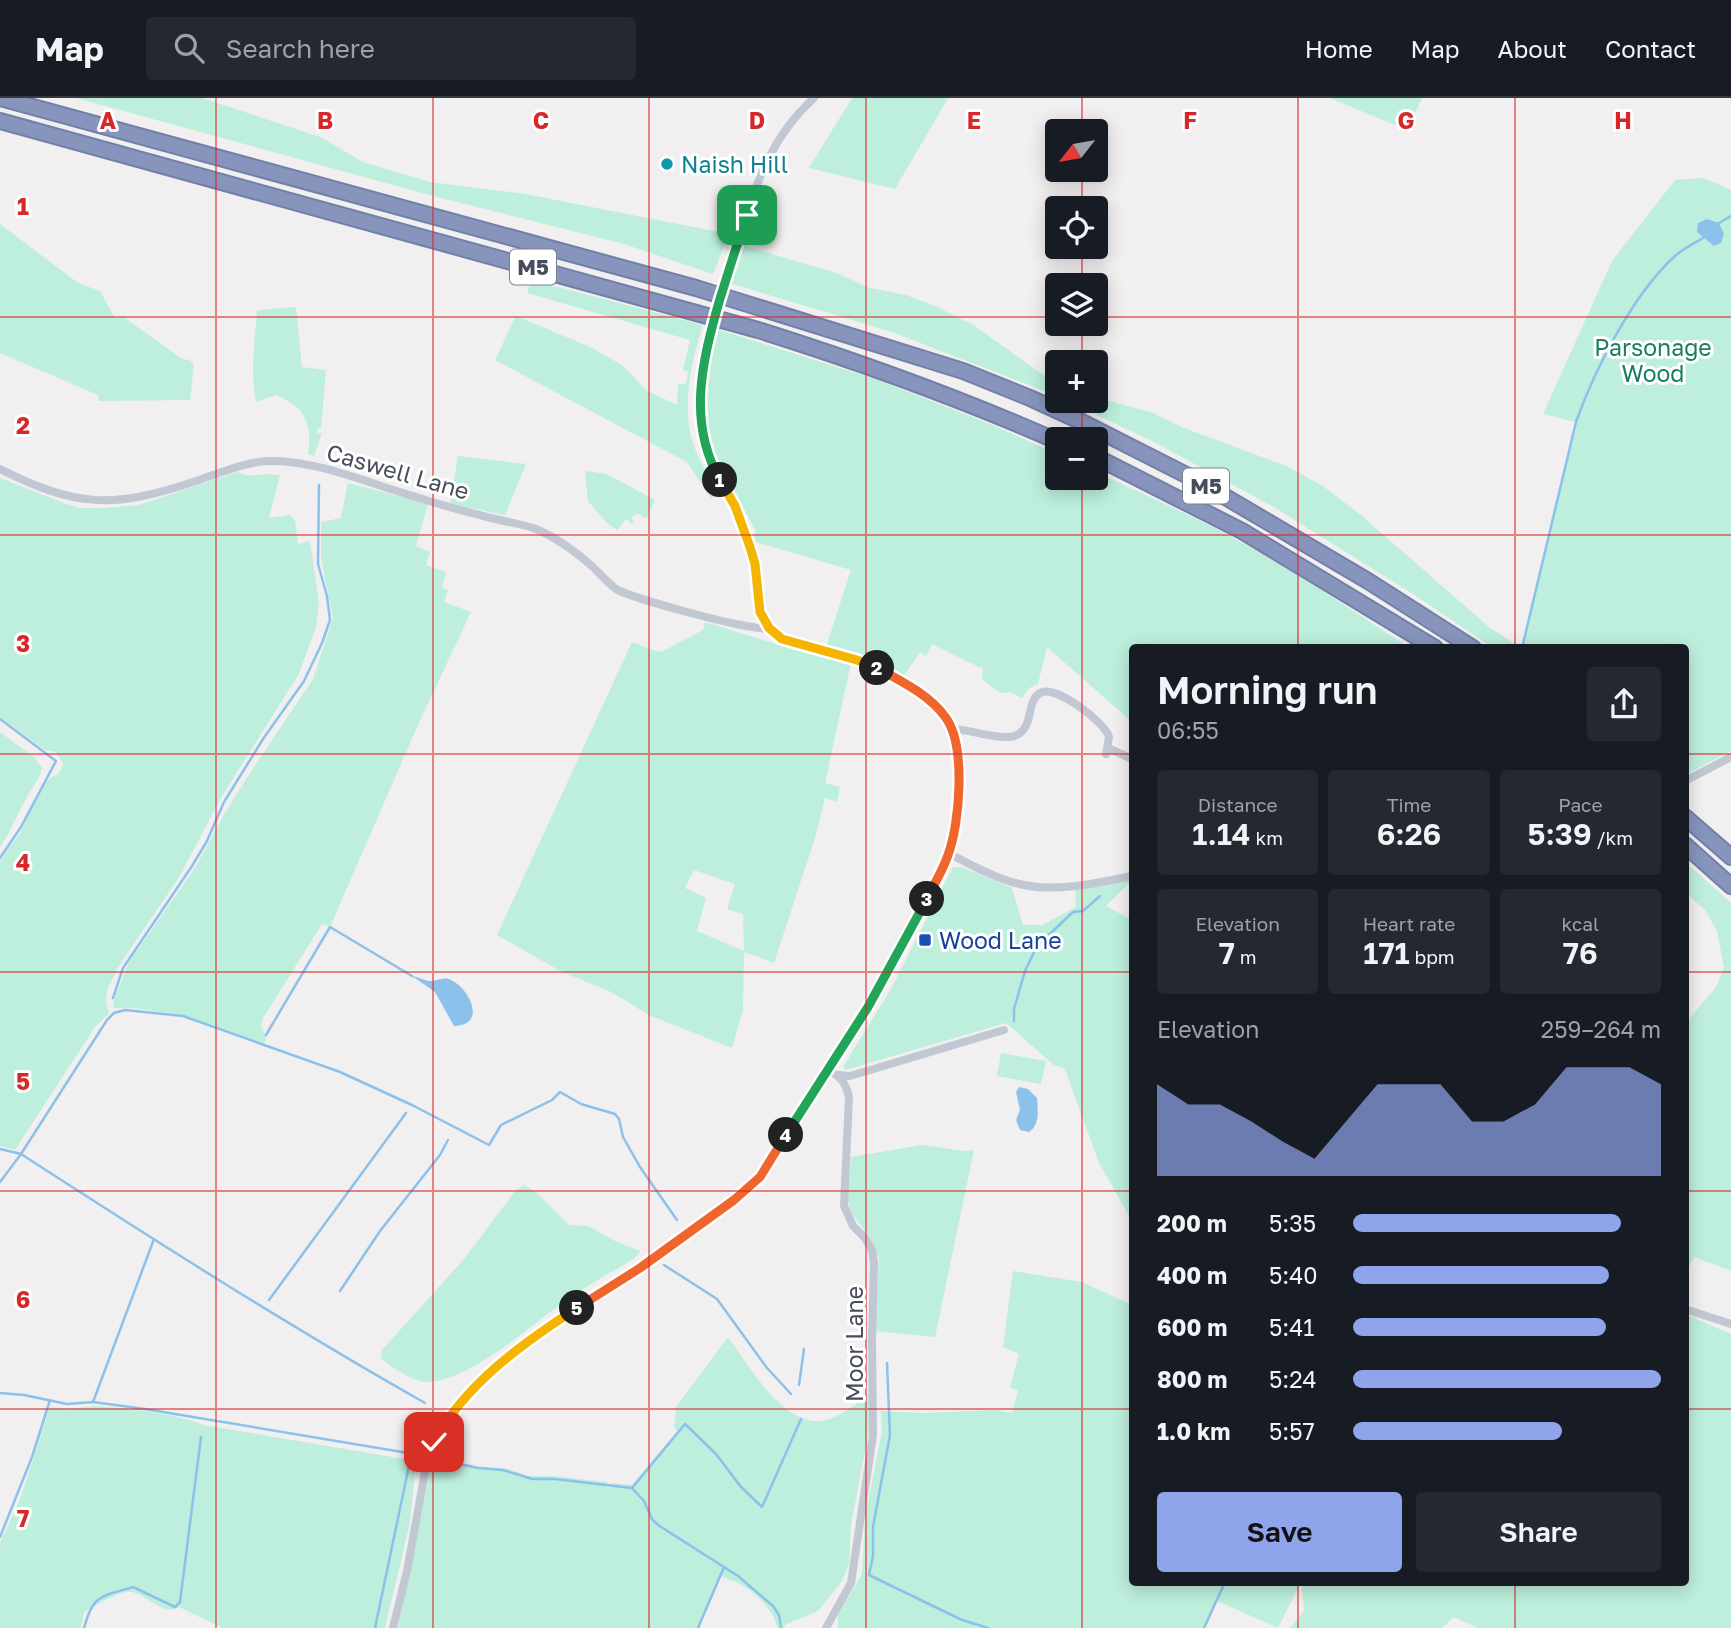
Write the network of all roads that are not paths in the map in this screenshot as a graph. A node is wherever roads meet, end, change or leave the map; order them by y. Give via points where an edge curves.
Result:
1 (0, 98) edge
2 (814, 98) edge
3 (0, 121) edge
4 (1045, 436) edge
5 (1108, 463) edge
6 (0, 469) edge
7 (769, 628) junction
8 (1428, 644) edge
9 (1467, 644) edge
10 (953, 729) junction
11 (1731, 757) edge
12 (1129, 758) edge
13 (1689, 778) edge
14 (1689, 820) edge
15 (1689, 849) edge
16 (949, 853) junction
17 (1731, 857) edge
18 (1129, 877) edge
19 (1731, 886) edge
20 (1004, 1030) dead end
21 (829, 1071) junction
22 (838, 1075) junction
23 (1689, 1310) edge
24 (1731, 1324) edge
25 (393, 1628) edge
26 (826, 1628) edge

1 - 9 highway, M5 via 696,288 973,375 1080,421 1200,482
2 - 7 street, bridge via 781,134 765,163 734,251 701,374 699,406 705,443 750,547 760,612
3 - 4 highway, M5 via 758,330 932,388
5 - 8 highway, M5 via 1242,531
6 - 7 street, Caswell Lane via 59,494 111,501 268,461 298,462 535,529 563,543 616,588 737,624
7 - 10 street, Caswell Lane via 782,639 857,660 888,674 935,705
10 - 12 street via 1015,736 1026,726 1037,696 1047,691 1066,698 1104,726 1110,737 1107,751
10 - 16 street via 959,777
11 - 13 street
14 - 17 highway
15 - 19 highway
16 - 18 street via 1025,885 1082,885
16 - 21 street via 903,945
20 - 22 street via 850,1076
21 - 22 street
21 - 25 street via 760,1177 651,1260 506,1358 455,1408 427,1461
22 - 26 street, Moor Lane via 849,1097 844,1206 872,1250 874,1263 873,1435 850,1583
23 - 24 street

